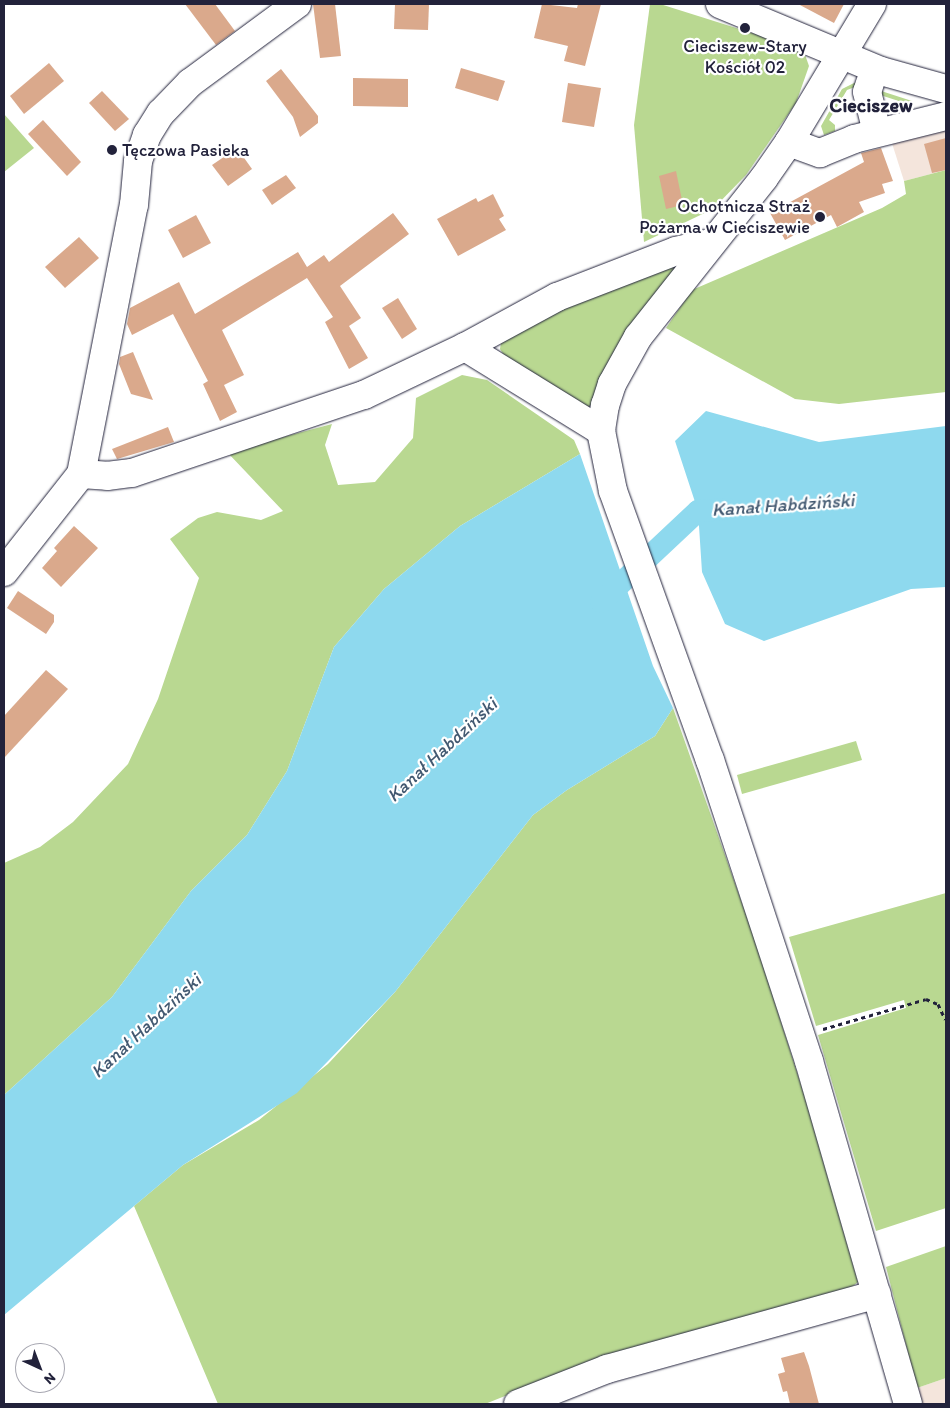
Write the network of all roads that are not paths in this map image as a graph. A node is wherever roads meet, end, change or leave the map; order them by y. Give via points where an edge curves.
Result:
1 (297, 4) edge
2 (720, 4) edge
3 (872, 4) edge
4 (840, 54) junction
5 (870, 83) dead end
6 (946, 89) edge
7 (946, 116) edge
8 (877, 132) junction
9 (789, 142) junction
10 (712, 243) junction
11 (465, 347) junction
12 (601, 431) junction
13 (81, 474) junction
14 (4, 572) edge
15 (877, 1294) junction
16 (518, 1404) edge
17 (908, 1404) edge

1 - 13 street via 190,83 161,113 147,135 138,161 134,205
2 - 4 street
3 - 4 street
4 - 6 street via 903,79
4 - 9 street
5 - 8 street via 867,92
7 - 8 street
8 - 9 street via 820,153
9 - 10 street
10 - 11 street via 676,251 557,297
10 - 12 street via 638,337 624,360 605,405
11 - 12 street
11 - 13 street via 364,395 192,454 132,473 107,476
12 - 15 street via 613,491 679,673 801,1036
13 - 14 street
15 - 16 street via 607,1369
15 - 17 street

